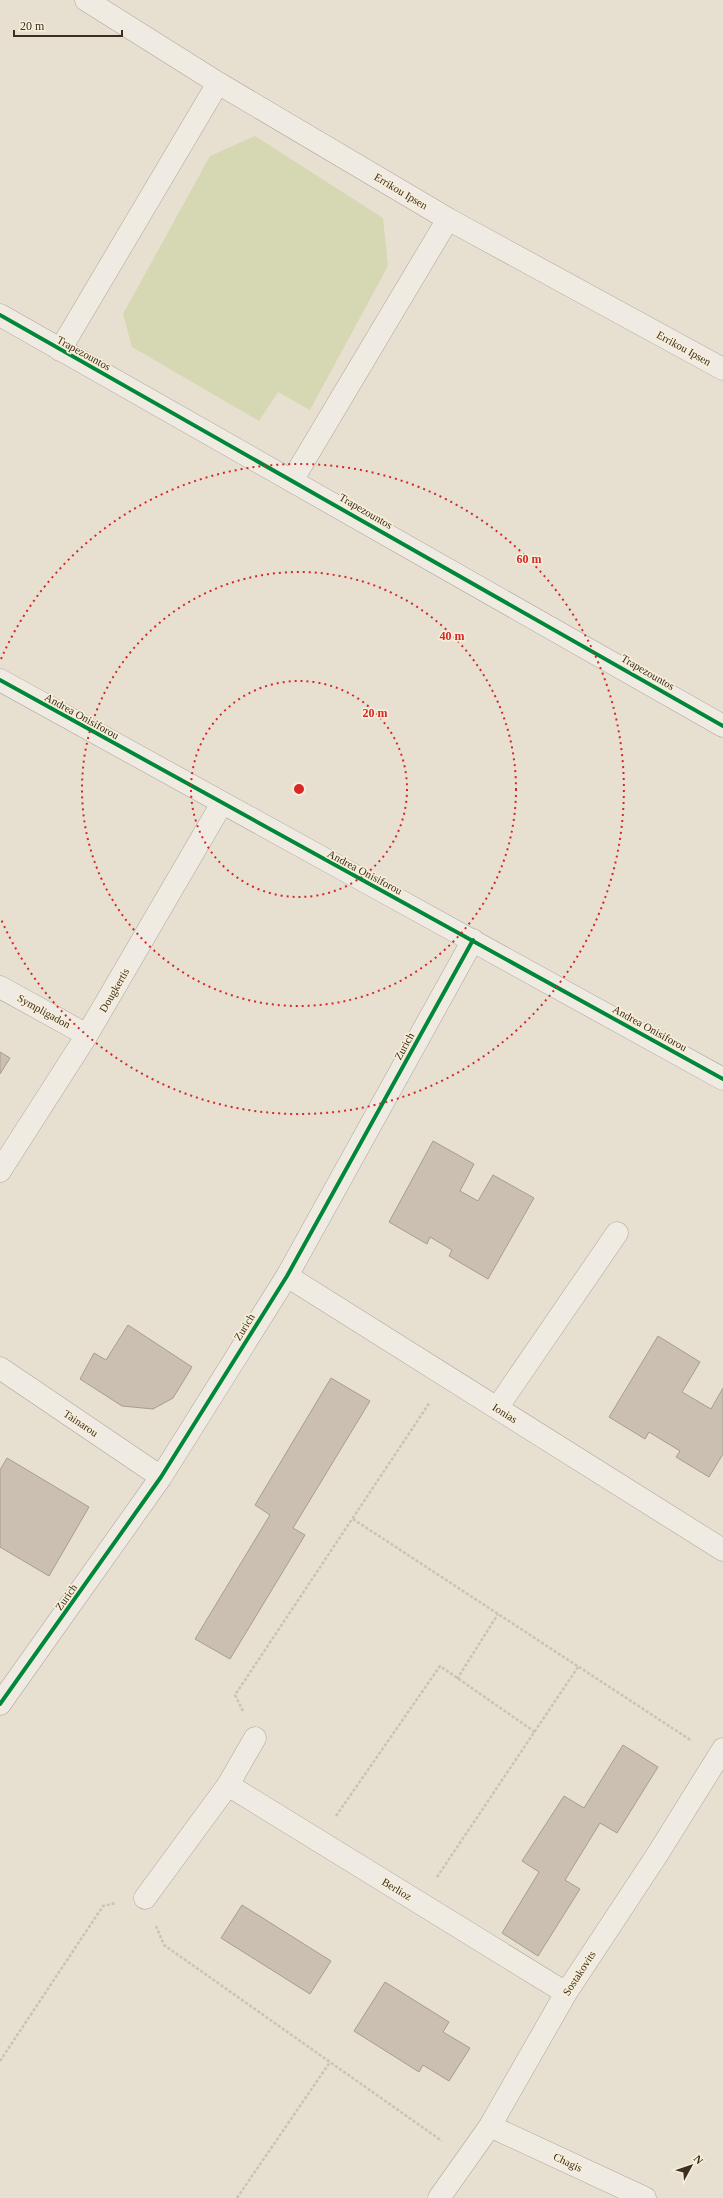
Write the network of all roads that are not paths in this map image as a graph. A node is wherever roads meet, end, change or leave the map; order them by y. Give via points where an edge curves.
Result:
1 (86, 0) edge
2 (218, 83) junction
3 (448, 219) junction
4 (0, 314) edge
5 (60, 350) junction
6 (723, 369) edge
7 (293, 480) junction
8 (0, 680) edge
9 (723, 726) edge
10 (222, 805) junction
11 (473, 940) junction
12 (0, 986) edge
13 (87, 1035) junction
14 (720, 1072) edge
15 (0, 1171) edge
16 (617, 1233) dead end
17 (287, 1276) junction
18 (0, 1368) edge
19 (497, 1408) junction
20 (161, 1478) junction
21 (723, 1550) edge
22 (0, 1704) edge
23 (255, 1738) road end
24 (720, 1754) edge
25 (228, 1785) junction
26 (145, 1898) road end
27 (566, 1993) junction
28 (490, 2126) junction
29 (439, 2198) edge
30 (645, 2198) edge

1 - 2 street, Errikou Ipsen
2 - 3 street, Errikou Ipsen
2 - 5 street
3 - 6 street, Errikou Ipsen
3 - 7 street
4 - 5 street, Trapezountos
5 - 7 street, Trapezountos
7 - 9 street, Trapezountos
8 - 10 street, Andrea Onisiforou
10 - 11 street, Andrea Onisiforou
10 - 13 street, Dougkertis
11 - 14 street, Andrea Onisiforou
11 - 17 street, Zurich
12 - 13 street, Sympligadon
13 - 15 street, Dougkertis
16 - 19 street
17 - 19 street, Ionias
17 - 20 street, Zurich
18 - 20 street, Tainarou
19 - 21 street, Ionias
20 - 22 street, Zurich
23 - 25 street
24 - 27 street, Sostakovits
25 - 26 street
25 - 27 street, Berlioz
27 - 28 street, Sostakovits
28 - 29 street, Sostakovits
28 - 30 street, Chagis

